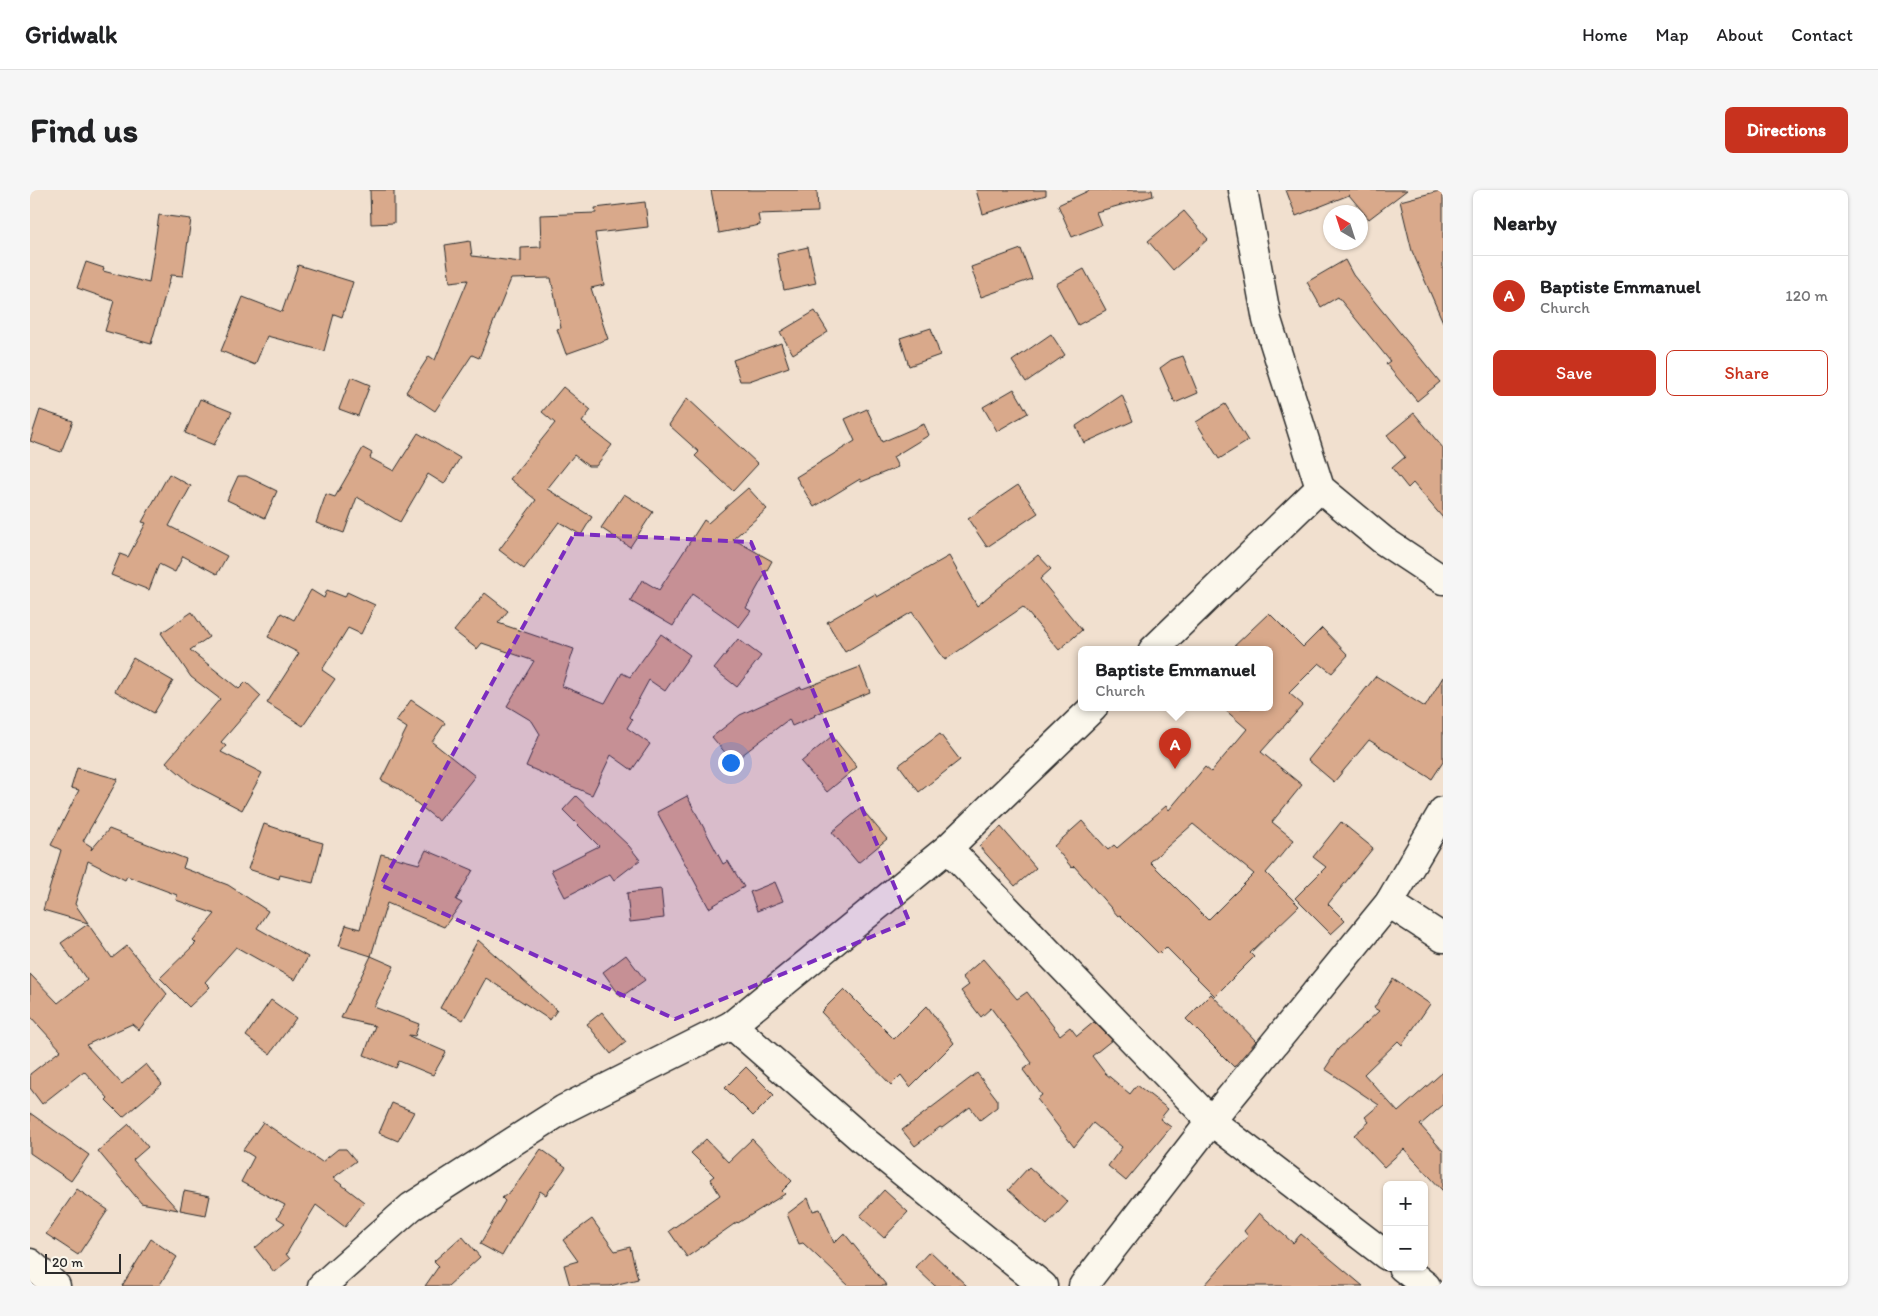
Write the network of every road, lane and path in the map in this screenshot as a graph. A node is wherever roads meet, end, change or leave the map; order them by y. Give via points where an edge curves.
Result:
1 (1244, 190) edge
2 (1320, 488) junction
3 (1443, 580) edge
4 (1157, 646) edge
5 (1090, 711) edge
6 (1443, 812) edge
7 (948, 848) junction
8 (1389, 903) junction
9 (1443, 938) edge
10 (732, 1024) junction
11 (1211, 1121) junction
12 (1383, 1253) edge
13 (30, 1263) edge
14 (1407, 1271) edge
15 (56, 1286) edge
16 (322, 1286) edge
17 (1043, 1286) edge
18 (1083, 1286) edge
19 (1426, 1286) edge

1 - 2 street via 1267,320
2 - 3 street via 1384,541
2 - 4 street
5 - 7 street
6 - 8 street
7 - 10 street
7 - 11 street
8 - 9 street
8 - 11 street
10 - 16 street via 564,1109 411,1207
10 - 17 street via 862,1139
11 - 12 street
11 - 18 street
13 - 15 street
14 - 19 street

